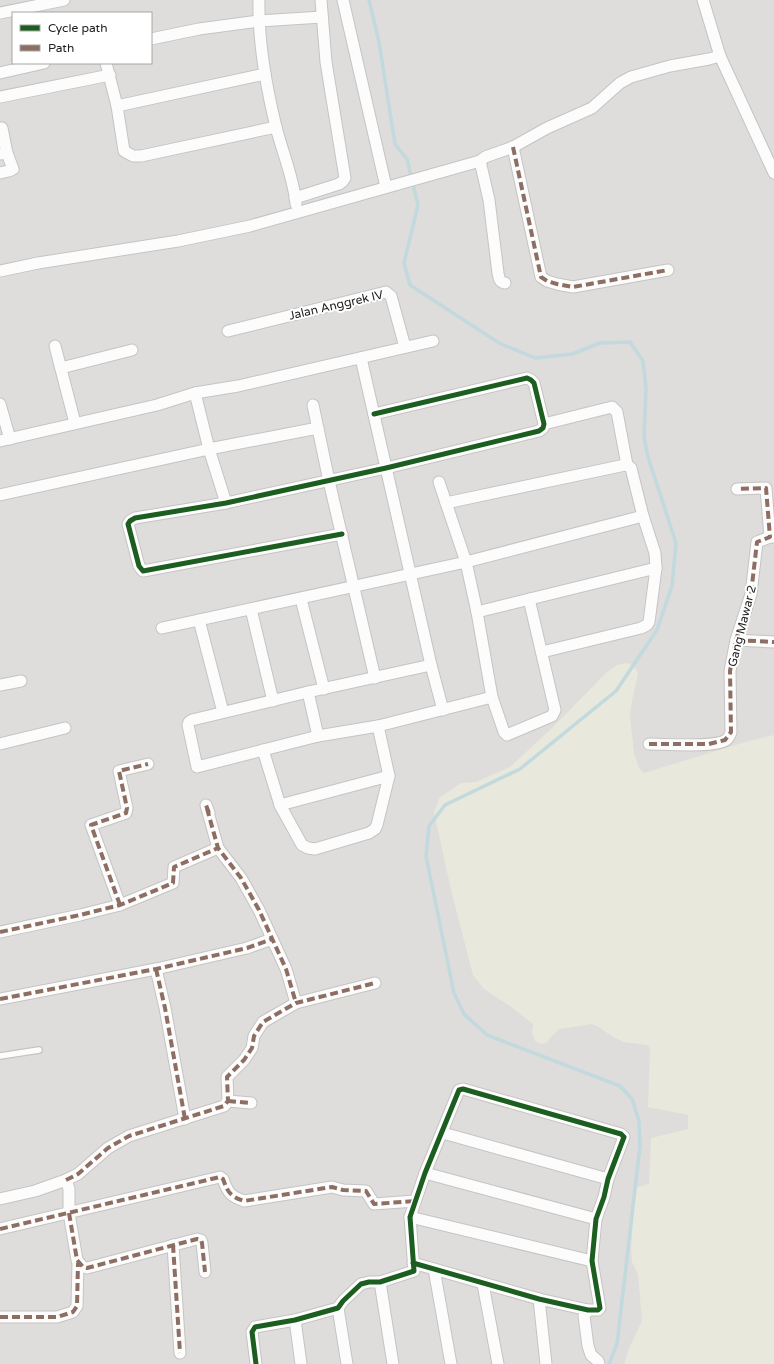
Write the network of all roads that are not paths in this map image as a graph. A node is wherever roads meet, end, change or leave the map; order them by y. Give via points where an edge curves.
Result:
1 (259, 0) edge
2 (321, 0) edge
3 (343, 0) edge
4 (703, 0) edge
5 (58, 1) edge
6 (27, 4) edge
7 (0, 13) edge
8 (322, 17) junction
9 (259, 21) junction
10 (152, 38) edge
11 (720, 56) junction
12 (40, 64) edge
13 (106, 64) edge
14 (0, 73) edge
15 (265, 74) junction
16 (110, 75) junction
17 (0, 96) edge
18 (117, 106) junction
19 (276, 127) junction
20 (2, 128) dead end
21 (513, 147) junction
22 (4, 154) edge
23 (480, 161) junction
24 (0, 173) edge
25 (774, 173) edge
26 (386, 187) junction
27 (295, 198) junction
28 (297, 212) junction
29 (668, 270) dead end
30 (0, 271) edge
31 (505, 283) dead end
32 (228, 331) dead end
33 (433, 341) dead end
34 (56, 346) dead end
35 (405, 347) junction
36 (132, 350) dead end
37 (361, 358) junction
38 (61, 368) junction
39 (195, 393) junction
40 (0, 404) edge
41 (313, 405) dead end
42 (374, 414) junction
43 (75, 423) junction
44 (544, 424) junction
45 (318, 428) junction
46 (5, 440) edge
47 (209, 449) junction
48 (627, 465) junction
49 (386, 468) junction
50 (329, 480) junction
51 (439, 482) dead end
52 (737, 489) dead end
53 (0, 495) edge
54 (226, 503) junction
55 (446, 503) junction
56 (643, 516) junction
57 (342, 534) junction
58 (772, 537) edge
59 (466, 562) junction
60 (656, 568) junction
61 (411, 574) junction
62 (354, 587) junction
63 (301, 598) junction
64 (529, 599) junction
65 (251, 609) junction
66 (477, 612) junction
67 (199, 620) junction
68 (162, 628) dead end
69 (736, 640) junction
70 (774, 642) edge
71 (542, 652) junction
72 (431, 665) junction
73 (375, 678) junction
74 (21, 681) dead end
75 (0, 685) edge
76 (324, 690) junction
77 (308, 692) junction
78 (492, 697) junction
79 (273, 701) junction
80 (443, 710) junction
81 (223, 712) junction
82 (378, 726) junction
83 (65, 728) dead end
84 (318, 736) junction
85 (0, 744) edge
86 (649, 744) dead end
87 (263, 750) junction
88 (148, 764) dead end
89 (389, 776) junction
90 (280, 805) junction
91 (209, 813) dead end
92 (218, 848) junction
93 (120, 905) junction
94 (0, 932) edge
95 (272, 939) junction
96 (156, 969) junction
97 (375, 983) dead end
98 (0, 999) edge
99 (296, 1003) junction
100 (39, 1050) dead end
101 (0, 1056) edge
102 (228, 1100) junction
103 (251, 1103) dead end
104 (185, 1119) junction
105 (442, 1133) junction
106 (425, 1173) junction
107 (608, 1179) junction
108 (66, 1180) junction
109 (0, 1199) edge
110 (415, 1201) junction
111 (69, 1213) junction
112 (410, 1218) junction
113 (596, 1219) junction
114 (0, 1229) edge
115 (173, 1245) junction
116 (592, 1261) junction
117 (78, 1263) junction
118 (414, 1267) junction
119 (434, 1269) junction
120 (205, 1272) dead end
121 (380, 1282) junction
122 (483, 1284) junction
123 (539, 1300) junction
124 (338, 1308) junction
125 (588, 1310) junction
126 (0, 1317) edge
127 (295, 1320) junction
128 (180, 1353) dead end
129 (256, 1364) edge
130 (301, 1364) edge
131 (347, 1364) edge
132 (393, 1364) edge
133 (451, 1364) edge
134 (498, 1364) edge
135 (546, 1364) edge
136 (599, 1364) edge

1 - 9 street
2 - 8 street
3 - 26 street
4 - 11 street
5 - 6 street
6 - 7 street
8 - 9 street
8 - 27 street via 326,62 345,178 339,184
9 - 10 street
9 - 15 street
11 - 21 street via 631,77 620,83 592,108
11 - 25 street
12 - 14 street
13 - 16 street
15 - 18 street
15 - 19 street
16 - 17 street
16 - 18 street
18 - 19 street via 124,151 133,156
19 - 27 street
20 - 22 street
21 - 23 street
21 - 29 street via 541,277 547,281 573,287
22 - 24 street via 13,169
23 - 26 street
23 - 31 street via 489,200 498,273 501,282
26 - 28 street
27 - 28 street
28 - 30 street via 250,226 178,241
32 - 35 street, Jalan Anggrek IV via 386,292 391,296
33 - 35 street
34 - 38 street
35 - 37 street
36 - 38 street
37 - 39 street via 238,386
37 - 42 street
38 - 43 street
39 - 43 street via 157,405
39 - 47 street
40 - 46 street
41 - 45 street
42 - 44 street via 527,378 534,383
42 - 49 street
43 - 46 street
44 - 48 street via 612,407 617,412
44 - 49 street via 539,431
45 - 47 street
45 - 50 street
47 - 53 street
47 - 54 street
48 - 55 street
48 - 56 street via 632,471
49 - 50 street
49 - 61 street
50 - 54 street
50 - 57 street
51 - 55 street
52 - 58 street via 766,488
54 - 57 street via 130,520 129,528 143,571
55 - 59 street
56 - 59 street
56 - 60 street via 655,550
57 - 62 street
58 - 69 street, Gang Mawar 2 via 757,542 751,594
59 - 61 street
59 - 66 street
60 - 64 street
60 - 71 street via 650,619 647,625
61 - 62 street
61 - 72 street
62 - 63 street
62 - 73 street
63 - 65 street
63 - 76 street
64 - 66 street
64 - 71 street
65 - 67 street
65 - 79 street
66 - 78 street
67 - 68 street
67 - 81 street
69 - 70 street
69 - 86 street, Gang Mawar 2 via 730,671 729,736 725,740 709,744
71 - 78 street via 555,708 553,715 506,734
72 - 73 street
72 - 80 street
73 - 76 street
74 - 75 street
76 - 77 street
77 - 79 street
77 - 84 street
78 - 80 street
79 - 81 street
80 - 82 street
81 - 87 street via 189,722 188,728 197,766
82 - 84 street
82 - 89 street
83 - 85 street
84 - 87 street
87 - 90 street
88 - 93 street via 119,772 126,813 91,825
89 - 90 street
89 - 90 street via 377,825 372,832 315,850 302,845
91 - 92 street via 206,805
92 - 93 street via 174,868 173,883
92 - 95 street via 241,878
93 - 94 street
95 - 96 street via 247,948
95 - 99 street via 286,969
96 - 98 street
96 - 104 street
97 - 99 street
99 - 102 street via 263,1022 258,1028 252,1048 234,1072 227,1077
100 - 101 lane
102 - 103 street
102 - 104 street via 224,1106
104 - 108 street via 125,1138 108,1148 78,1174
105 - 106 street
105 - 107 street
105 - 107 street via 458,1092 463,1089 622,1135 624,1139
106 - 110 street
106 - 113 street
107 - 113 street
108 - 109 street
108 - 111 street via 69,1189
110 - 111 street via 374,1204 366,1191 332,1187 244,1201 229,1193 224,1179 220,1178
110 - 112 street
111 - 114 street
111 - 117 street
112 - 116 street
112 - 118 street
113 - 116 street
115 - 117 street via 87,1268
115 - 120 street via 201,1240
115 - 128 street
116 - 125 street via 600,1308
117 - 126 street via 77,1306 73,1312 57,1317
118 - 119 street
118 - 121 street
119 - 122 street
119 - 133 street
121 - 124 street via 361,1284
121 - 132 street
122 - 123 street
122 - 134 street
123 - 125 street
123 - 135 street
124 - 127 street
124 - 131 street
125 - 136 street via 584,1316 588,1346 591,1355
127 - 129 street via 253,1328
127 - 130 street

